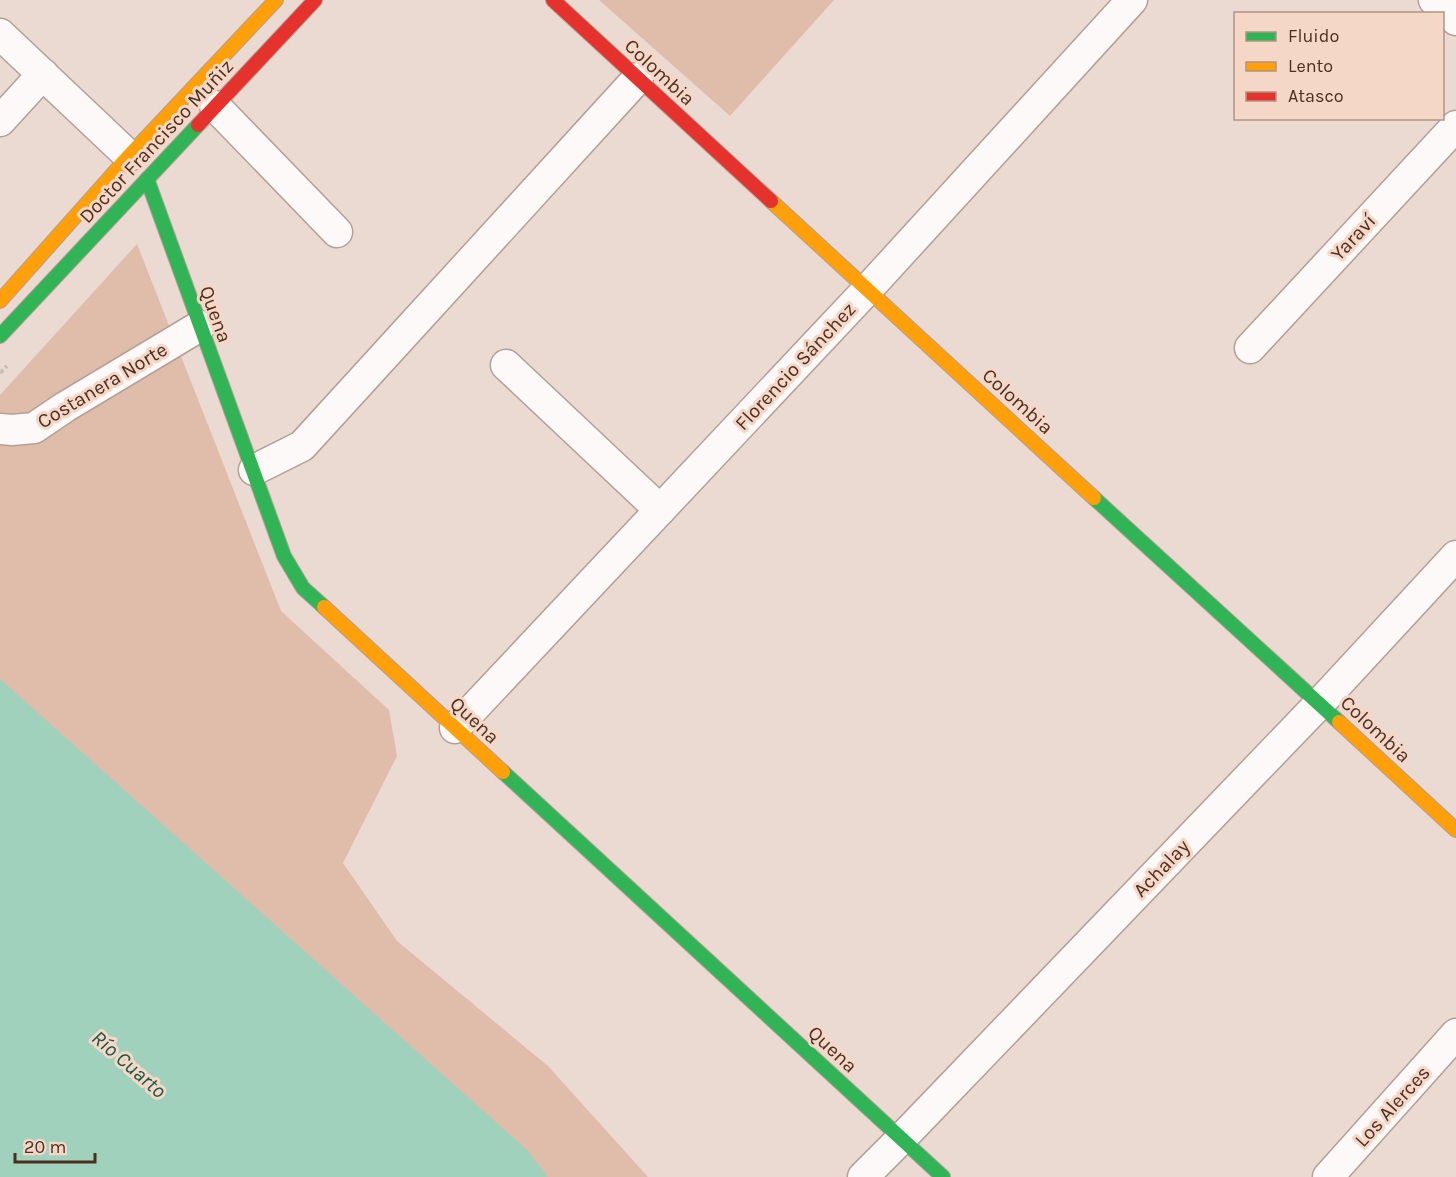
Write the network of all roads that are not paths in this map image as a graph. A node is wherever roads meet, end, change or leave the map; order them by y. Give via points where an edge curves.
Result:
1 (276, 0) edge
2 (315, 0) edge
3 (553, 0) edge
4 (1132, 0) edge
5 (1434, 0) edge
6 (1456, 20) edge
7 (0, 34) edge
8 (43, 74) junction
9 (638, 78) junction
10 (215, 106) junction
11 (0, 121) edge
12 (1456, 126) edge
13 (129, 156) junction
14 (147, 179) junction
15 (337, 232) dead end
16 (867, 290) junction
17 (3, 297) edge
18 (200, 326) junction
19 (0, 336) edge
20 (1250, 348) dead end
21 (506, 365) dead end
22 (0, 429) edge
23 (254, 470) junction
24 (660, 510) junction
25 (1456, 556) edge
26 (1320, 703) junction
27 (455, 728) junction
28 (1456, 830) edge
29 (1456, 1034) edge
30 (902, 1138) junction
31 (863, 1177) edge
32 (943, 1177) edge
33 (1328, 1177) edge

1 - 13 street, Doctor Francisco Muñiz
2 - 10 street, Doctor Francisco Muñiz
3 - 9 street, Colombia
4 - 16 street, Florencio Sánchez
5 - 6 street
7 - 8 street
8 - 11 street
8 - 13 street
9 - 16 street, Colombia
9 - 23 street via 302,446
10 - 14 street, Doctor Francisco Muñiz
10 - 15 street
12 - 20 street, Yaraví
13 - 17 street, Doctor Francisco Muñiz
14 - 18 street, Quena
14 - 19 street, Doctor Francisco Muñiz
16 - 24 street, Florencio Sánchez
16 - 26 street, Colombia
18 - 22 street, Costanera Norte via 34,428
18 - 23 street, Quena
21 - 24 street
23 - 27 street, Quena via 284,556 303,588
24 - 27 street, Florencio Sánchez
25 - 26 street, Achalay
26 - 28 street, Colombia
26 - 30 street, Achalay
27 - 30 street, Quena
29 - 33 street, Los Alerces
30 - 31 street, Achalay
30 - 32 street, Quena

